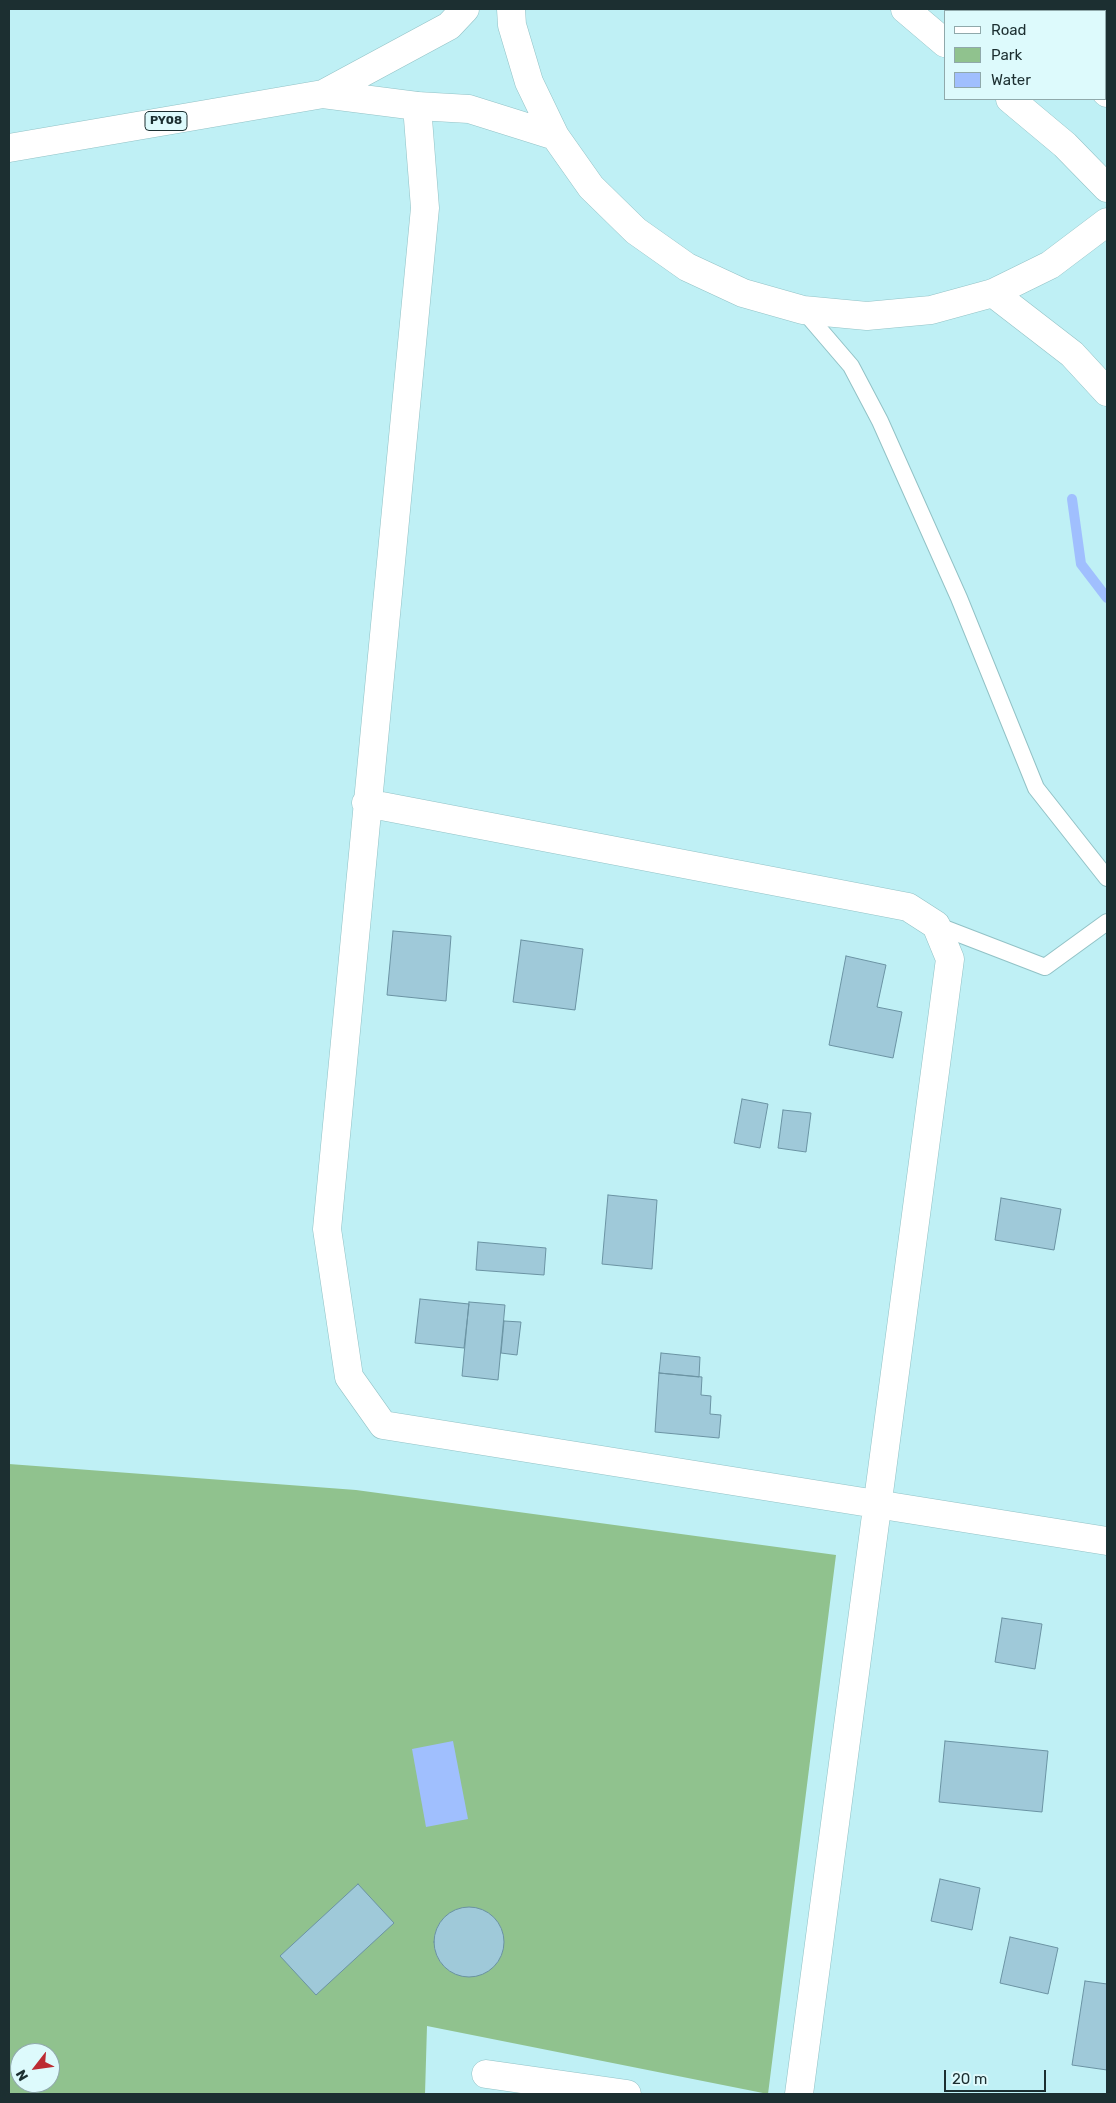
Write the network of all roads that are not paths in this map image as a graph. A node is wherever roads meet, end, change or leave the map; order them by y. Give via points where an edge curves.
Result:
1 (465, 9) edge
2 (511, 9) edge
3 (905, 9) edge
4 (944, 42) edge
5 (323, 94) junction
6 (1011, 100) edge
7 (417, 106) junction
8 (555, 136) junction
9 (9, 148) edge
10 (1107, 188) edge
11 (1107, 222) edge
12 (993, 293) junction
13 (803, 310) junction
14 (1107, 392) edge
15 (366, 803) junction
16 (1107, 878) edge
17 (1107, 922) edge
18 (936, 925) junction
19 (877, 1504) junction
20 (1107, 1540) edge
21 (486, 2074) dead end
22 (627, 2094) edge
23 (799, 2094) edge

1 - 5 main road via 449,26
2 - 8 main road via 512,25 529,82
3 - 4 main road
5 - 7 main road
5 - 9 main road, PY08
6 - 10 main road via 1065,145
7 - 8 main road via 469,109
7 - 15 main road via 425,208
8 - 13 main road via 591,187 636,231 672,257 743,293
11 - 12 main road via 1050,265
12 - 13 main road via 931,310 867,316
12 - 14 main road via 1072,354
13 - 16 lane via 851,366 880,421 959,598 1036,788
15 - 18 main road via 908,907
15 - 19 main road via 327,1229 349,1377 382,1425
17 - 18 lane via 1045,967
18 - 19 main road via 950,959
19 - 20 main road
19 - 23 main road
21 - 22 main road

